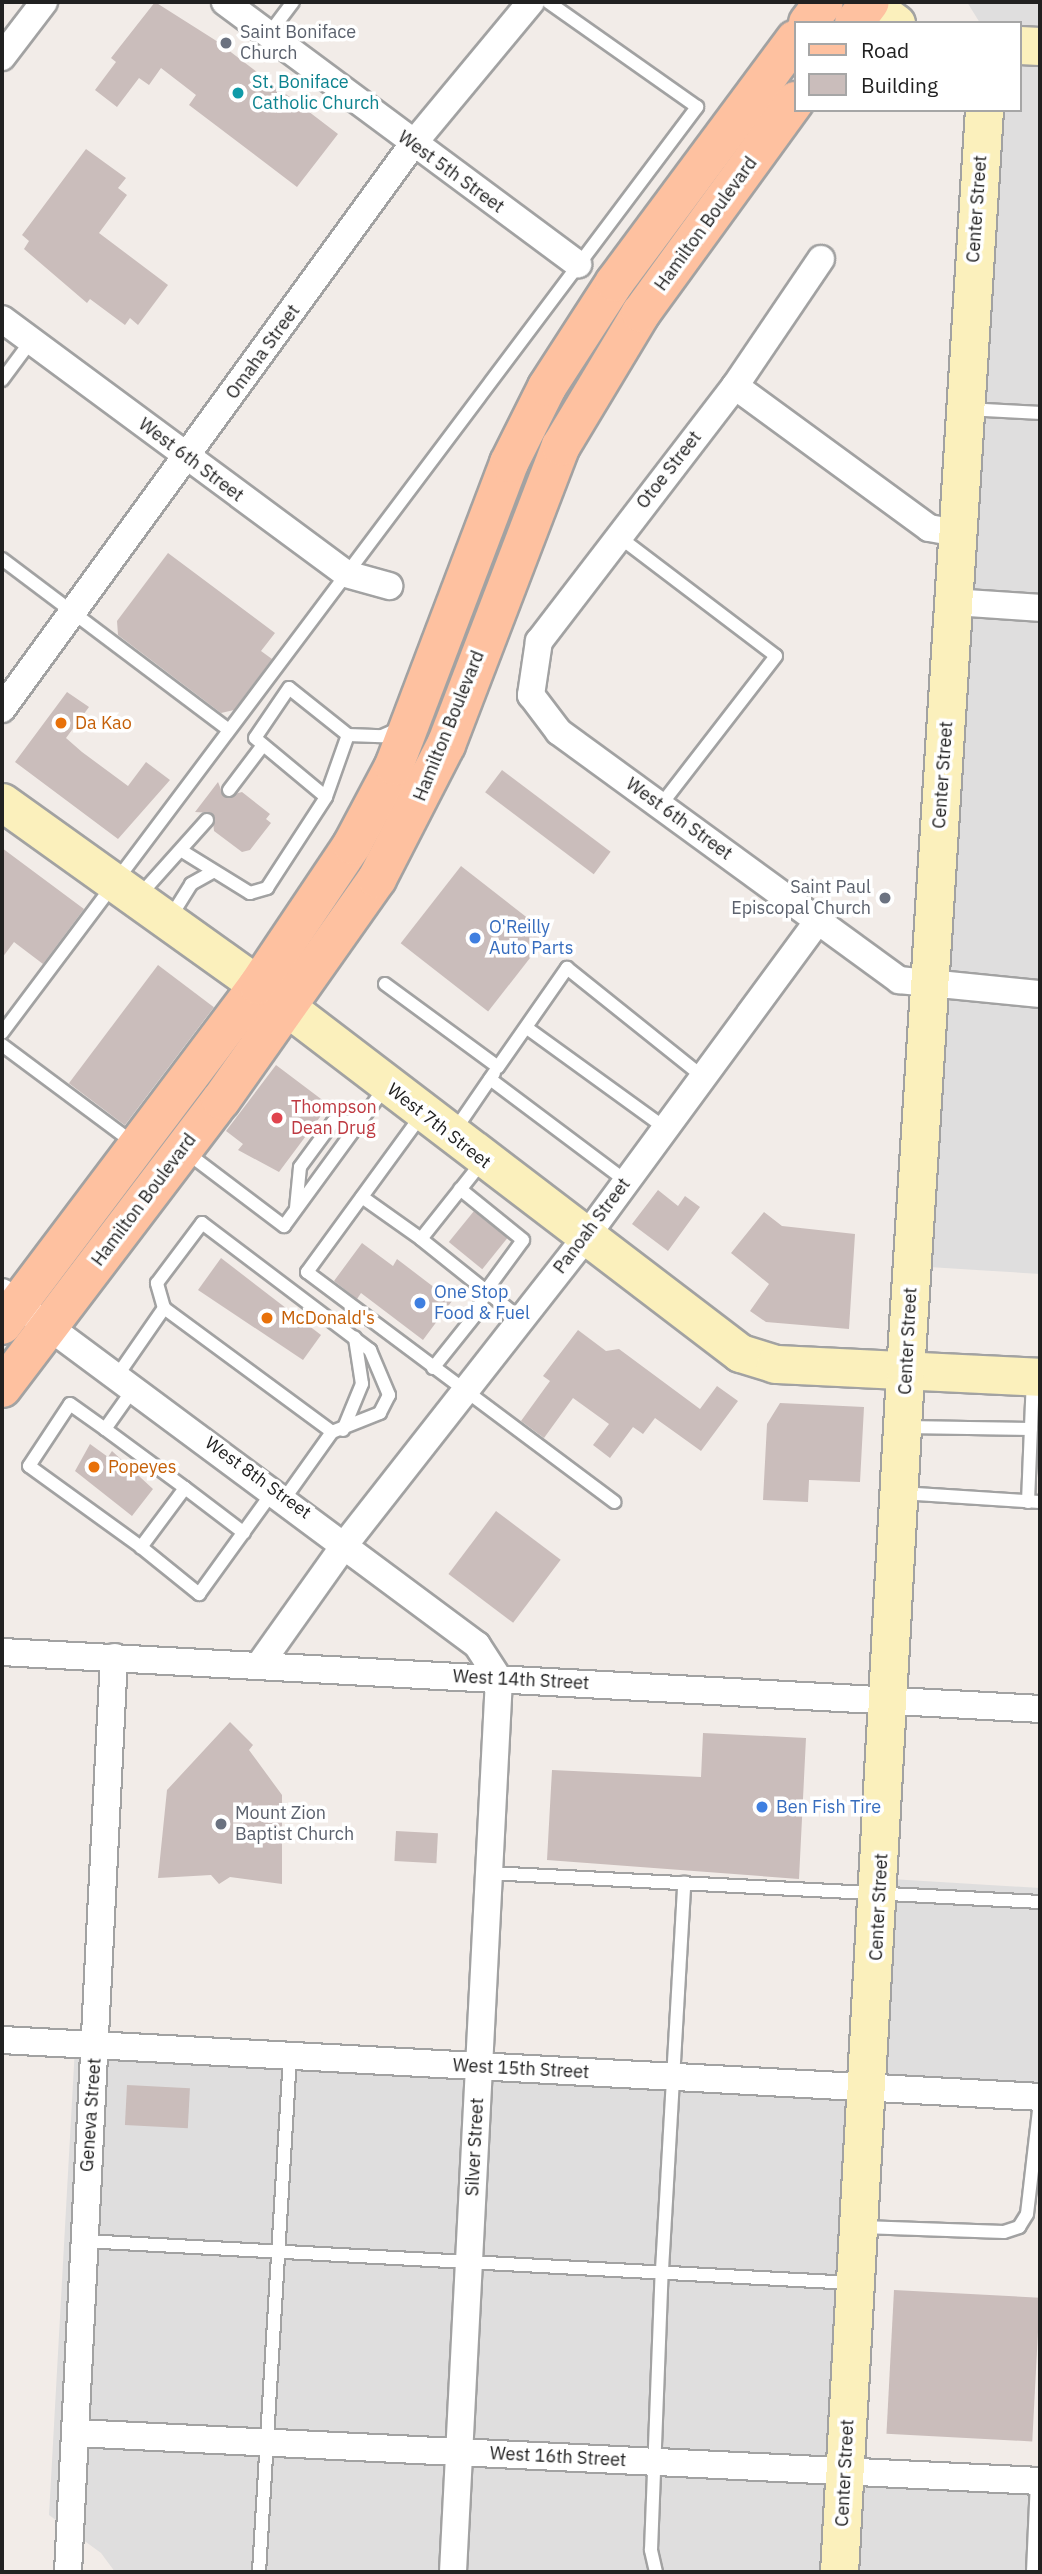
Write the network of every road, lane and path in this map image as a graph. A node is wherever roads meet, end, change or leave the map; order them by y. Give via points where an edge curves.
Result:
1 (44, 2) edge
2 (225, 2) edge
3 (293, 2) edge
4 (531, 2) edge
5 (548, 2) edge
6 (824, 2) edge
7 (810, 21) edge
8 (268, 36) junction
9 (794, 41) edge
10 (1021, 45) edge
11 (1040, 46) edge
12 (2, 57) edge
13 (794, 102) edge
14 (984, 112) edge
15 (413, 144) junction
16 (821, 259) dead end
17 (578, 264) junction
18 (2, 318) edge
19 (32, 341) junction
20 (2, 380) edge
21 (735, 386) junction
22 (964, 409) junction
23 (1040, 413) edge
24 (187, 457) junction
25 (956, 533) junction
26 (618, 536) junction
27 (2, 559) edge
28 (346, 574) junction
29 (389, 586) dead end
30 (953, 602) junction
31 (1040, 608) edge
32 (72, 612) junction
33 (531, 685) joint
34 (2, 709) edge
35 (410, 724) junction
36 (228, 729) junction
37 (348, 735) junction
38 (263, 745) junction
39 (229, 790) dead end
40 (326, 797) junction
41 (2, 802) edge
42 (661, 805) junction
43 (207, 820) dead end
44 (182, 851) junction
45 (211, 873) junction
46 (125, 891) junction
47 (819, 920) junction
48 (167, 921) junction
49 (385, 984) dead end
50 (258, 985) junction
51 (929, 987) junction
52 (1040, 994) edge
53 (288, 1008) junction
54 (527, 1028) junction
55 (2, 1034) edge
56 (2, 1045) edge
57 (498, 1067) junction
58 (702, 1076) junction
59 (490, 1079) junction
60 (387, 1085) junction
61 (423, 1113) junction
62 (359, 1121) junction
63 (664, 1128) junction
64 (451, 1136) junction
65 (135, 1144) junction
66 (183, 1150) junction
67 (483, 1160) junction
68 (626, 1181) junction
69 (460, 1189) junction
70 (362, 1197) junction
71 (296, 1209) junction
72 (585, 1238) junction
73 (421, 1239) junction
74 (467, 1256) dead end
75 (457, 1268) junction
76 (485, 1292) junction
77 (164, 1308) junction
78 (17, 1312) edge
79 (521, 1319) junction
80 (355, 1338) junction
81 (433, 1368) junction
82 (905, 1372) junction
83 (1037, 1377) edge
84 (125, 1382) junction
85 (2, 1388) edge
86 (464, 1391) junction
87 (904, 1426) junction
88 (105, 1429) junction
89 (1031, 1429) junction
90 (337, 1431) junction
91 (184, 1488) junction
92 (899, 1493) junction
93 (280, 1494) junction
94 (615, 1502) dead end
95 (1034, 1502) edge
96 (244, 1533) junction
97 (346, 1543) junction
98 (141, 1547) junction
99 (2, 1652) edge
100 (114, 1657) junction
101 (260, 1664) junction
102 (499, 1679) junction
103 (888, 1701) junction
104 (1040, 1709) edge
105 (489, 1873) junction
106 (684, 1883) junction
107 (880, 1894) junction
108 (1040, 1902) edge
109 (2, 2040) edge
110 (96, 2046) junction
111 (290, 2056) junction
112 (479, 2066) junction
113 (673, 2078) junction
114 (868, 2090) junction
115 (1040, 2099) edge
116 (860, 2227) junction
117 (84, 2241) junction
118 (282, 2250) junction
119 (470, 2258) junction
120 (662, 2270) junction
121 (857, 2283) junction
122 (75, 2433) junction
123 (268, 2442) junction
124 (459, 2451) junction
125 (654, 2462) junction
126 (844, 2472) junction
127 (1039, 2481) edge
128 (69, 2563) edge
129 (259, 2572) edge
130 (453, 2572) edge
131 (656, 2572) edge
132 (839, 2572) edge
133 (1033, 2572) edge

1 - 12 street
2 - 8 street, West 5th Street
3 - 8 lane
4 - 15 street, Omaha Street
5 - 17 lane via 697,107
6 - 7 main road
8 - 15 street, West 5th Street
9 - 35 main road, Hamilton Boulevard via 615,282 547,387 509,463
10 - 11 main road
13 - 53 main road, Hamilton Boulevard via 599,376 539,494 425,789 377,879
14 - 22 main road, Center Street
15 - 17 street, West 5th Street
15 - 24 street, Omaha Street
16 - 21 street, Otoe Street
17 - 28 lane
18 - 19 street, West 6th Street
19 - 20 lane
19 - 24 street, West 6th Street
21 - 25 street via 929,528
21 - 26 street, Otoe Street
22 - 23 lane
22 - 25 main road, Center Street
24 - 28 street, West 6th Street
24 - 32 street, Omaha Street
25 - 30 main road, Center Street
26 - 33 street, Otoe Street via 539,641
26 - 42 lane via 776,656
27 - 32 lane
28 - 29 street, West 6th Street
28 - 36 lane
30 - 31 street
30 - 51 main road, Center Street
32 - 34 street, Omaha Street
32 - 36 lane
33 - 42 street, West 6th Street via 536,707 559,732
35 - 37 lane via 382,736
35 - 50 main road, Hamilton Boulevard via 352,845
36 - 46 lane
37 - 38 lane via 289,688 255,738
37 - 40 lane
38 - 39 lane
38 - 40 lane
40 - 45 lane via 267,888 250,893
41 - 46 main road, West 7th Street
42 - 47 street, West 6th Street
43 - 44 lane
44 - 45 lane
44 - 46 lane
45 - 48 lane via 191,884
46 - 48 main road, West 7th Street
46 - 55 lane
47 - 51 street, West 6th Street via 899,980
47 - 58 street, Panoah Street
48 - 50 main road, West 7th Street
49 - 57 lane
50 - 53 main road, West 7th Street
50 - 65 main road, Hamilton Boulevard
51 - 52 street, West 6th Street
51 - 82 main road, Center Street
53 - 60 main road, West 7th Street
53 - 66 main road, Hamilton Boulevard
54 - 57 lane
54 - 58 lane via 567,968
54 - 63 lane
56 - 65 lane
57 - 59 lane
58 - 63 street, Panoah Street
59 - 64 lane
59 - 68 lane
60 - 61 main road, West 7th Street
60 - 62 lane
61 - 64 main road, West 7th Street
61 - 70 lane
62 - 71 lane
62 - 71 lane via 333,1122 300,1167
63 - 68 street, Panoah Street
64 - 67 main road, West 7th Street
65 - 78 main road, Hamilton Boulevard
66 - 71 lane via 284,1226
66 - 78 main road, Hamilton Boulevard
67 - 69 lane
67 - 72 main road, West 7th Street
68 - 72 street, Panoah Street
69 - 73 lane
69 - 76 lane via 523,1240
70 - 73 lane
70 - 81 lane via 307,1272
72 - 79 street, Panoah Street
72 - 82 main road, West 7th Street via 757,1362
73 - 75 lane
74 - 75 lane
75 - 76 lane
76 - 79 lane
76 - 81 lane via 477,1313
77 - 80 lane via 157,1283 202,1223
77 - 84 lane
77 - 90 lane
78 - 84 street, West 8th Street
78 - 85 main road, Hamilton Boulevard
79 - 86 street, Panoah Street
80 - 90 lane via 362,1384
80 - 90 lane via 382,1369 389,1395 380,1413
81 - 86 lane
82 - 83 main road, West 7th Street
82 - 87 main road, Center Street
83 - 89 lane
84 - 88 lane
84 - 93 street, West 8th Street
86 - 94 lane
86 - 97 street, Panoah Street
87 - 89 lane
87 - 92 main road, Center Street
88 - 91 lane
88 - 98 lane via 70,1404 29,1466
89 - 95 lane
90 - 93 lane
91 - 96 lane
91 - 98 lane
92 - 95 lane
92 - 103 main road, Center Street
93 - 96 lane
93 - 97 street, West 8th Street
96 - 98 lane via 199,1594
97 - 101 street, Panoah Street
97 - 102 street, West 8th Street via 477,1644
99 - 100 street, West 14th Street
100 - 101 street, West 14th Street
100 - 110 street, Geneva Street
101 - 102 street, West 14th Street
102 - 103 street, West 14th Street
102 - 105 street, Silver Street
103 - 104 street, West 14th Street
103 - 107 main road, Center Street
105 - 106 lane
105 - 112 street, Silver Street
106 - 107 lane
106 - 113 lane
107 - 108 lane
107 - 114 main road, Center Street
109 - 110 street, West 15th Street
110 - 111 street, West 15th Street
110 - 117 street, Geneva Street
111 - 112 street, West 15th Street
111 - 118 lane
112 - 113 street, West 15th Street
112 - 119 street, Silver Street
113 - 114 street, West 15th Street
113 - 120 lane
114 - 115 street, West 15th Street
114 - 116 main road, Center Street
115 - 116 lane via 1027,2214 1018,2227 1003,2232
116 - 121 main road, Center Street
117 - 118 lane
117 - 122 street, Geneva Street
118 - 119 lane
118 - 123 lane
119 - 120 lane
119 - 124 street, Silver Street
120 - 121 lane
120 - 125 lane
121 - 126 main road, Center Street
122 - 123 street, West 16th Street
122 - 128 street, Geneva Street
123 - 124 street, West 16th Street
123 - 129 lane
124 - 125 street, West 16th Street
124 - 130 street, Silver Street
125 - 126 street, West 16th Street
125 - 131 lane via 651,2550
126 - 127 street, West 16th Street
126 - 132 main road, Center Street
127 - 133 lane

